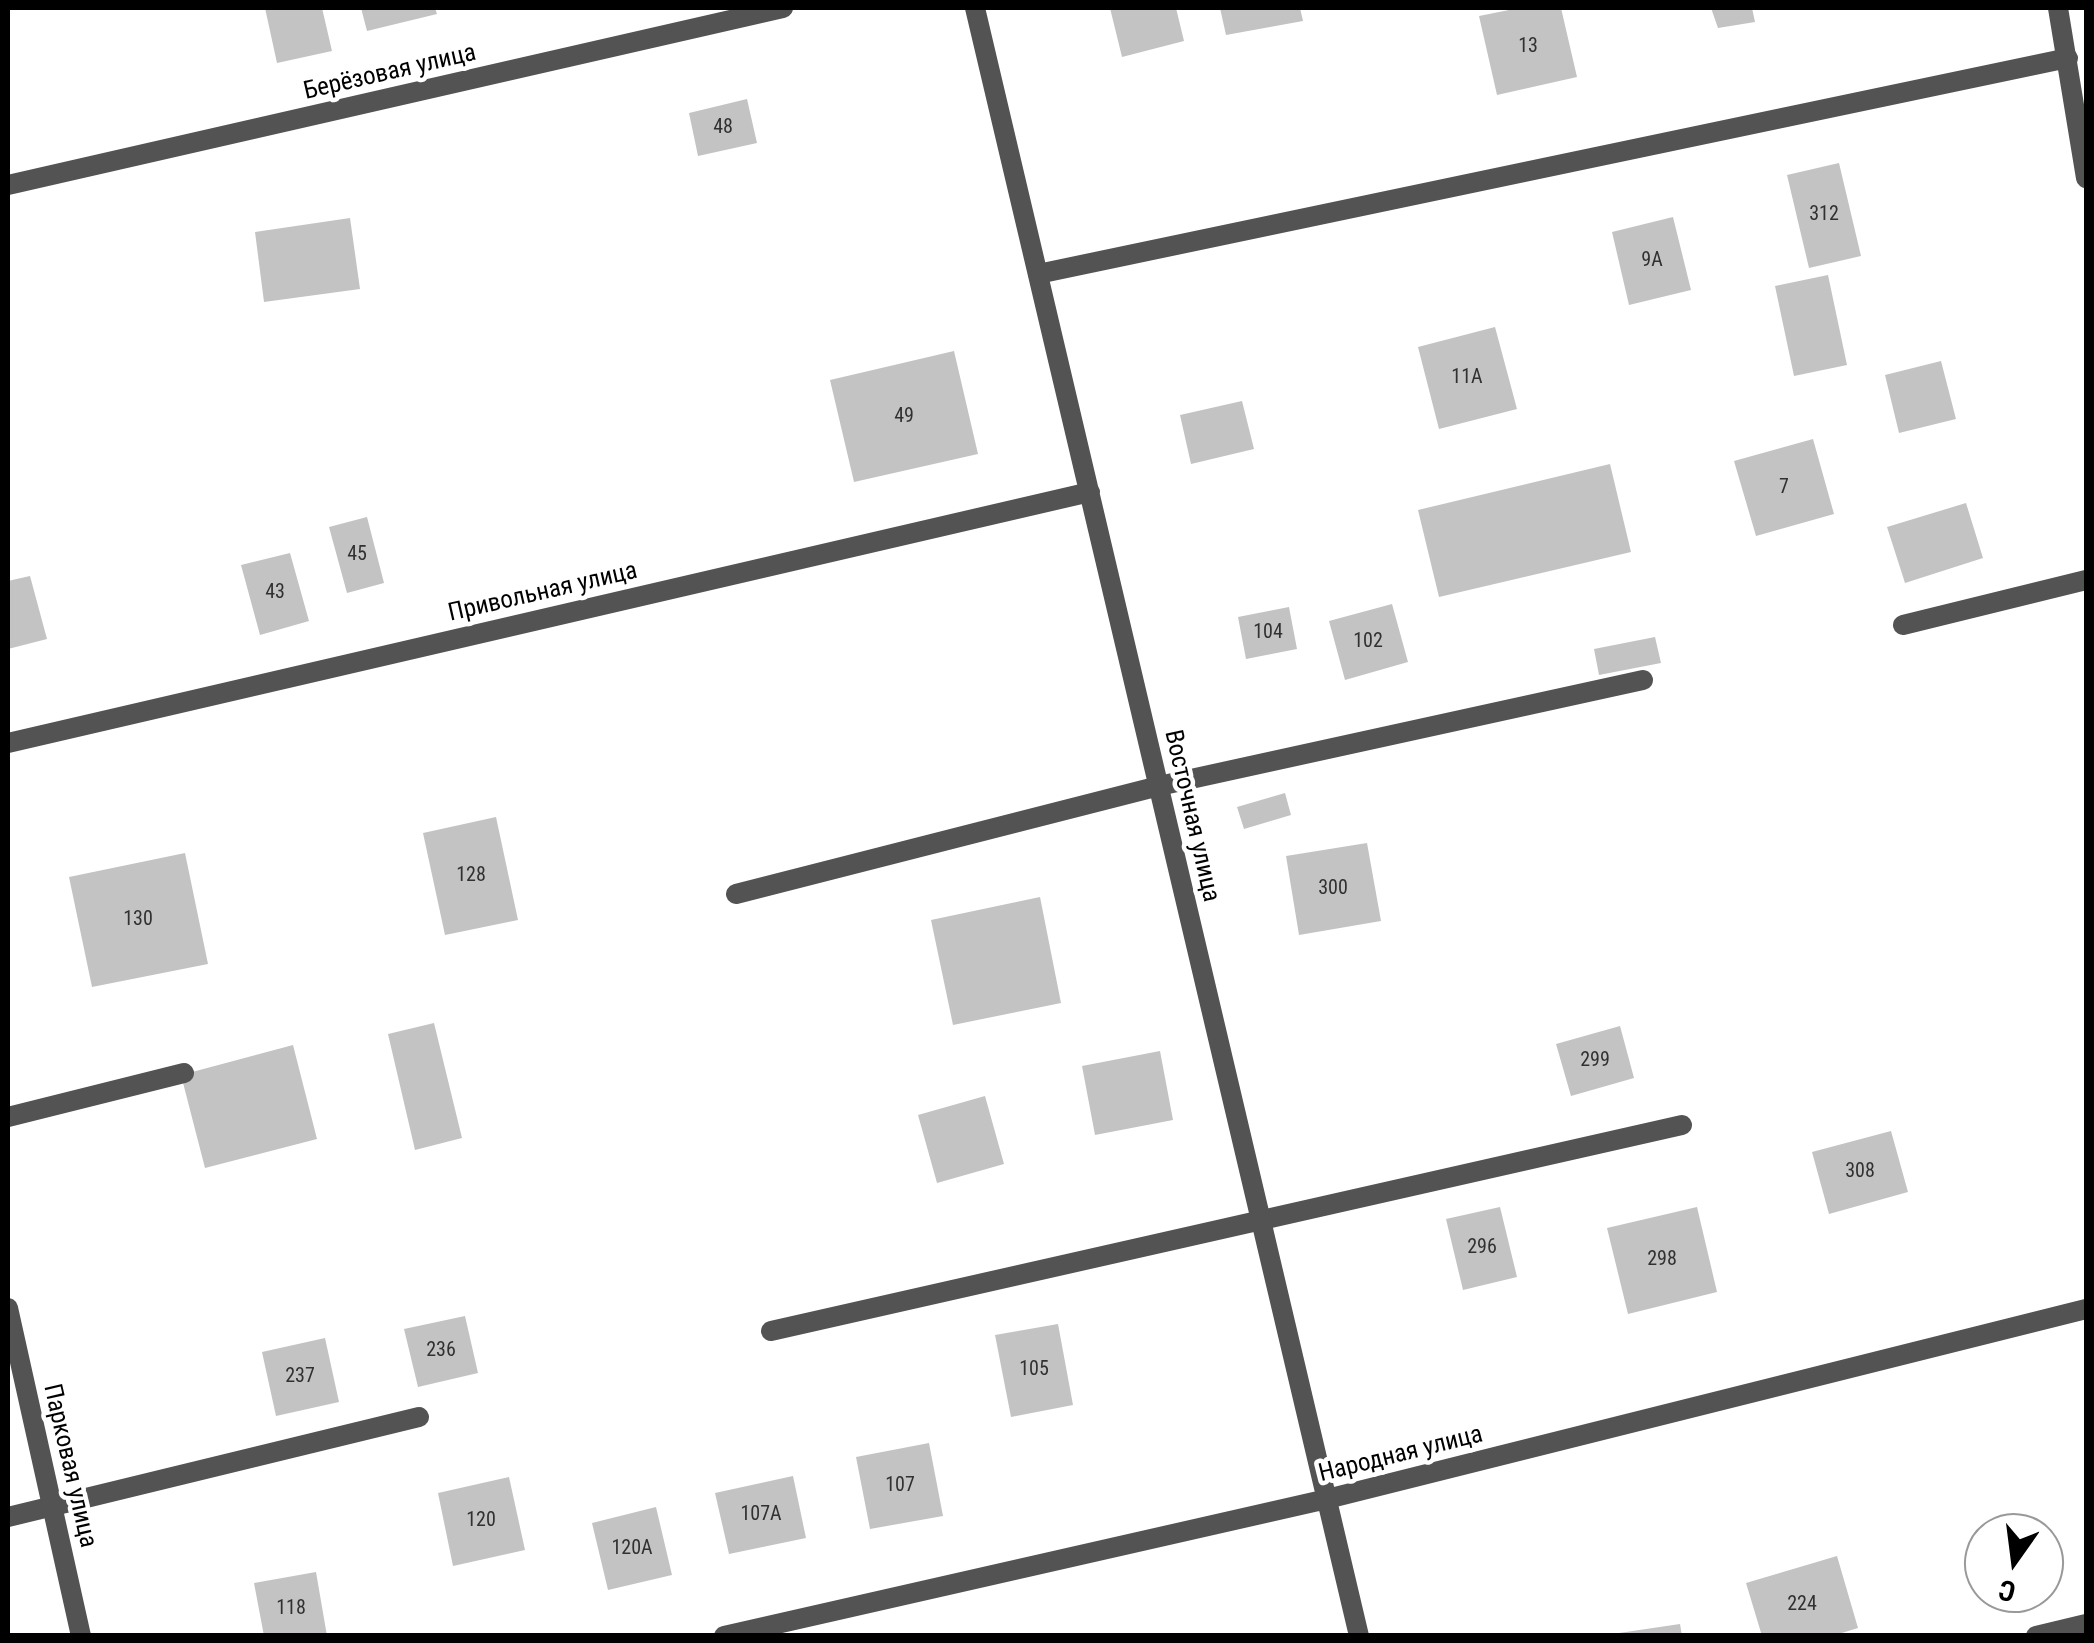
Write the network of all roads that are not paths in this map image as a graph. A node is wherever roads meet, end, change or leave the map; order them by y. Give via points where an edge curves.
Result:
1 (782, 8) edge
2 (975, 8) edge
3 (2058, 8) edge
4 (2068, 58) junction
5 (2086, 178) edge
6 (8, 185) edge
7 (1038, 274) junction
8 (1090, 492) junction
9 (2086, 580) edge
10 (1902, 625) dead end
11 (1643, 680) dead end
12 (8, 742) edge
13 (1159, 786) junction
14 (736, 894) dead end
15 (184, 1073) dead end
16 (8, 1117) edge
17 (1682, 1126) dead end
18 (1262, 1222) junction
19 (8, 1308) edge
20 (2086, 1309) edge
21 (771, 1331) dead end
22 (419, 1418) dead end
23 (1327, 1499) junction
24 (53, 1506) junction
25 (8, 1517) edge
26 (2086, 1624) edge
27 (81, 1636) edge
28 (724, 1636) edge
29 (1359, 1636) edge
30 (2036, 1636) edge

1 - 6 street, Берёзовая улица
2 - 7 street, Восточная улица
3 - 4 street
4 - 5 street
4 - 7 street
7 - 8 street, Восточная улица
8 - 12 street, Привольная улица
8 - 13 street, Восточная улица
9 - 10 street
11 - 13 street
13 - 14 street
13 - 18 street, Восточная улица
15 - 16 street
17 - 18 street
18 - 21 street
18 - 23 street, Восточная улица
19 - 24 street, Парковая улица
20 - 23 street, Народная улица
22 - 24 street
23 - 28 street, Народная улица
23 - 29 street, Восточная улица
24 - 25 street
24 - 27 street, Парковая улица
26 - 30 street

